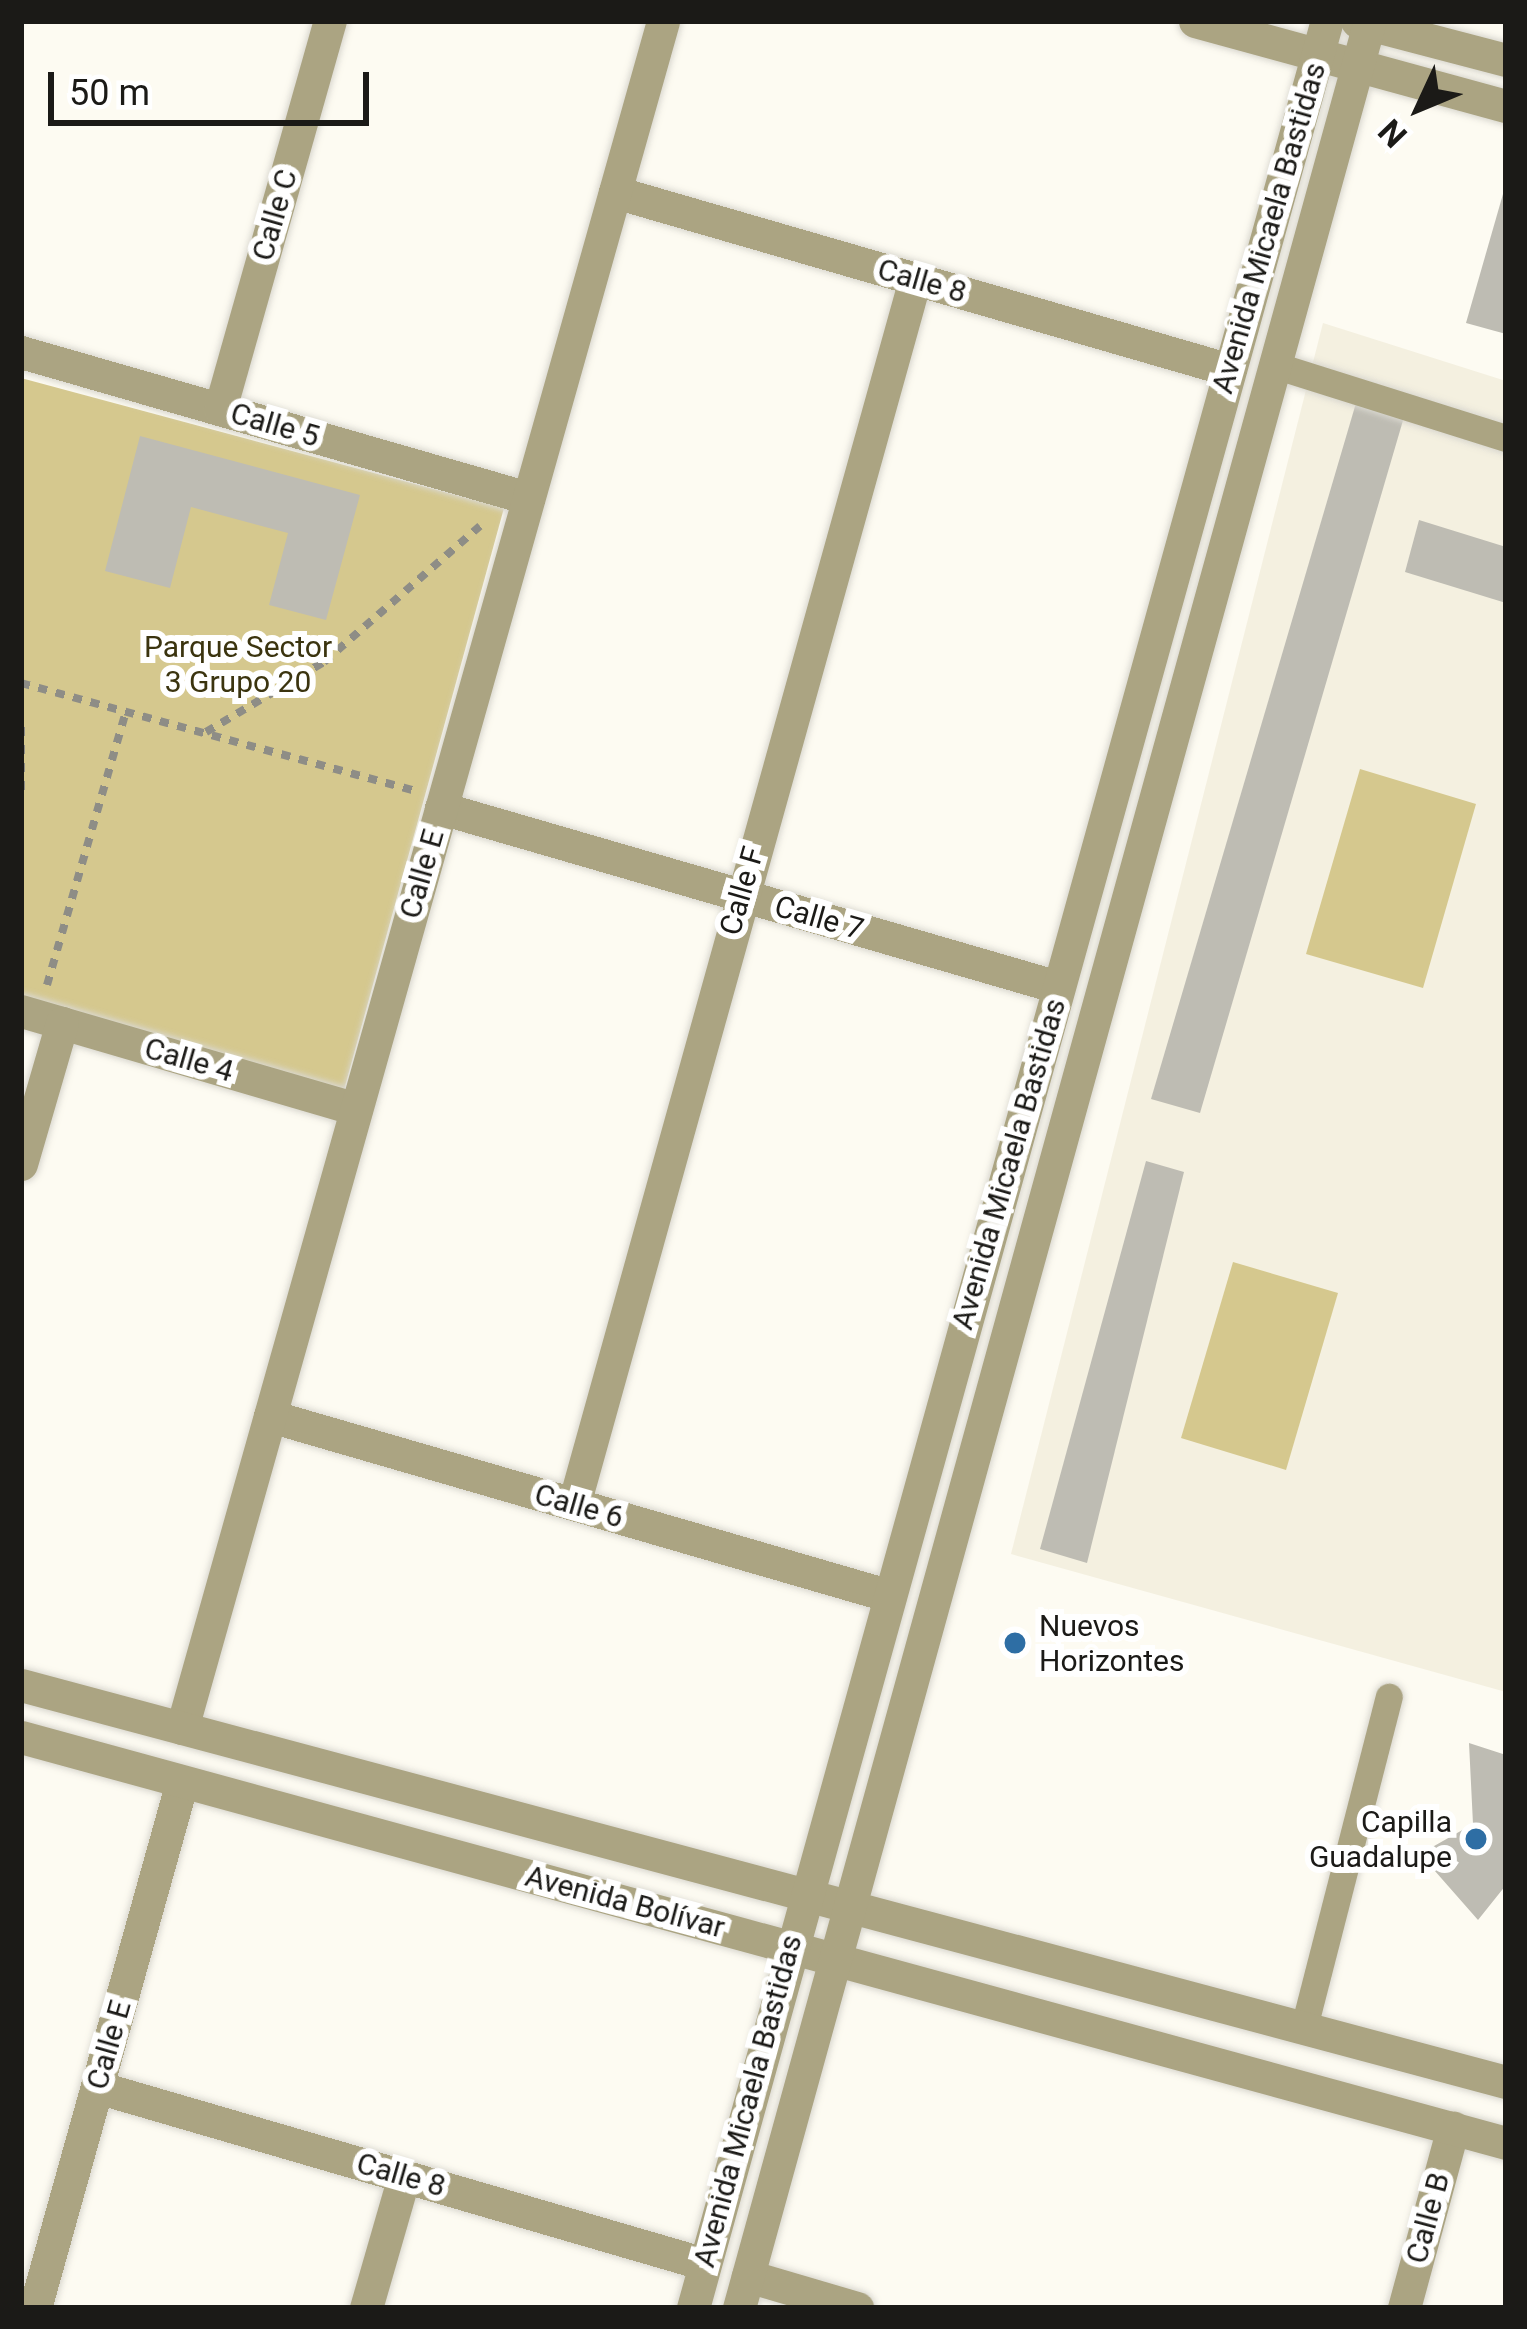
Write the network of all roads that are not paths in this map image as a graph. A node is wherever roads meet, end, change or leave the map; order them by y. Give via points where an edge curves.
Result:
1 (330, 21) edge
2 (663, 21) edge
3 (1195, 21) edge
4 (1327, 21) edge
5 (1365, 22) edge
6 (1317, 54) junction
7 (1506, 60) edge
8 (1357, 65) junction
9 (1506, 106) edge
10 (615, 192) junction
11 (915, 279) junction
12 (21, 352) edge
13 (1277, 366) junction
14 (1230, 370) junction
15 (220, 410) junction
16 (1506, 437) edge
17 (528, 498) junction
18 (428, 802) junction
19 (741, 895) junction
20 (1058, 987) junction
21 (33, 1001) edge
22 (62, 1023) junction
23 (356, 1109) junction
24 (21, 1164) edge
25 (270, 1416) junction
26 (574, 1504) junction
27 (887, 1595) junction
28 (21, 1685) edge
29 (1389, 1697) dead end
30 (182, 1728) junction
31 (21, 1738) edge
32 (182, 1782) junction
33 (804, 1892) junction
34 (852, 1908) junction
35 (789, 1947) junction
36 (837, 1959) junction
37 (1304, 2027) junction
38 (1506, 2082) edge
39 (97, 2086) junction
40 (1453, 2128) junction
41 (1506, 2143) edge
42 (404, 2176) junction
43 (705, 2264) junction
44 (743, 2292) edge
45 (35, 2308) edge
46 (366, 2308) edge
47 (693, 2308) edge
48 (857, 2308) edge
49 (1404, 2308) edge

1 - 15 street, Calle C
2 - 10 street, Calle E
3 - 6 street
4 - 6 street, Avenida Micaela Bastidas
5 - 7 street
5 - 8 street, Avenida Micaela Bastidas
6 - 8 street
6 - 14 street, Avenida Micaela Bastidas
8 - 9 street
8 - 13 street, Avenida Micaela Bastidas
10 - 11 street, Calle 8
10 - 17 street, Calle E
11 - 14 street, Calle 8
11 - 19 street, Calle F
12 - 15 street, Calle 5
13 - 16 lane
13 - 34 street, Avenida Micaela Bastidas
14 - 20 street, Avenida Micaela Bastidas
15 - 17 street, Calle 5
17 - 18 street, Calle E
18 - 19 street, Calle 7
18 - 23 street, Calle E
19 - 20 street, Calle 7
19 - 26 street, Calle F
20 - 27 street, Avenida Micaela Bastidas
21 - 22 street, Calle 4
22 - 23 street, Calle 4
22 - 24 street
23 - 25 street, Calle E
25 - 26 street, Calle 6
25 - 30 street, Calle E
26 - 27 street, Calle 6
27 - 33 street, Avenida Micaela Bastidas
28 - 30 street, Avenida Bolívar
29 - 37 lane
30 - 33 street, Avenida Bolívar
31 - 32 street, Avenida Bolívar
32 - 35 street, Avenida Bolívar
32 - 39 street, Calle E
33 - 34 street, Avenida Bolívar
33 - 35 street, Avenida Micaela Bastidas
34 - 36 street, Avenida Micaela Bastidas
34 - 37 street, Avenida Bolívar
35 - 36 street, Avenida Bolívar
35 - 43 street, Avenida Micaela Bastidas
36 - 40 street, Avenida Bolívar
36 - 44 street, Avenida Micaela Bastidas
37 - 38 street, Avenida Bolívar
39 - 42 street, Calle 8
39 - 45 street, Calle E
40 - 41 street, Avenida Bolívar
40 - 49 street, Calle B
42 - 43 street, Calle 8
42 - 46 street
43 - 47 street, Avenida Micaela Bastidas
44 - 48 street

